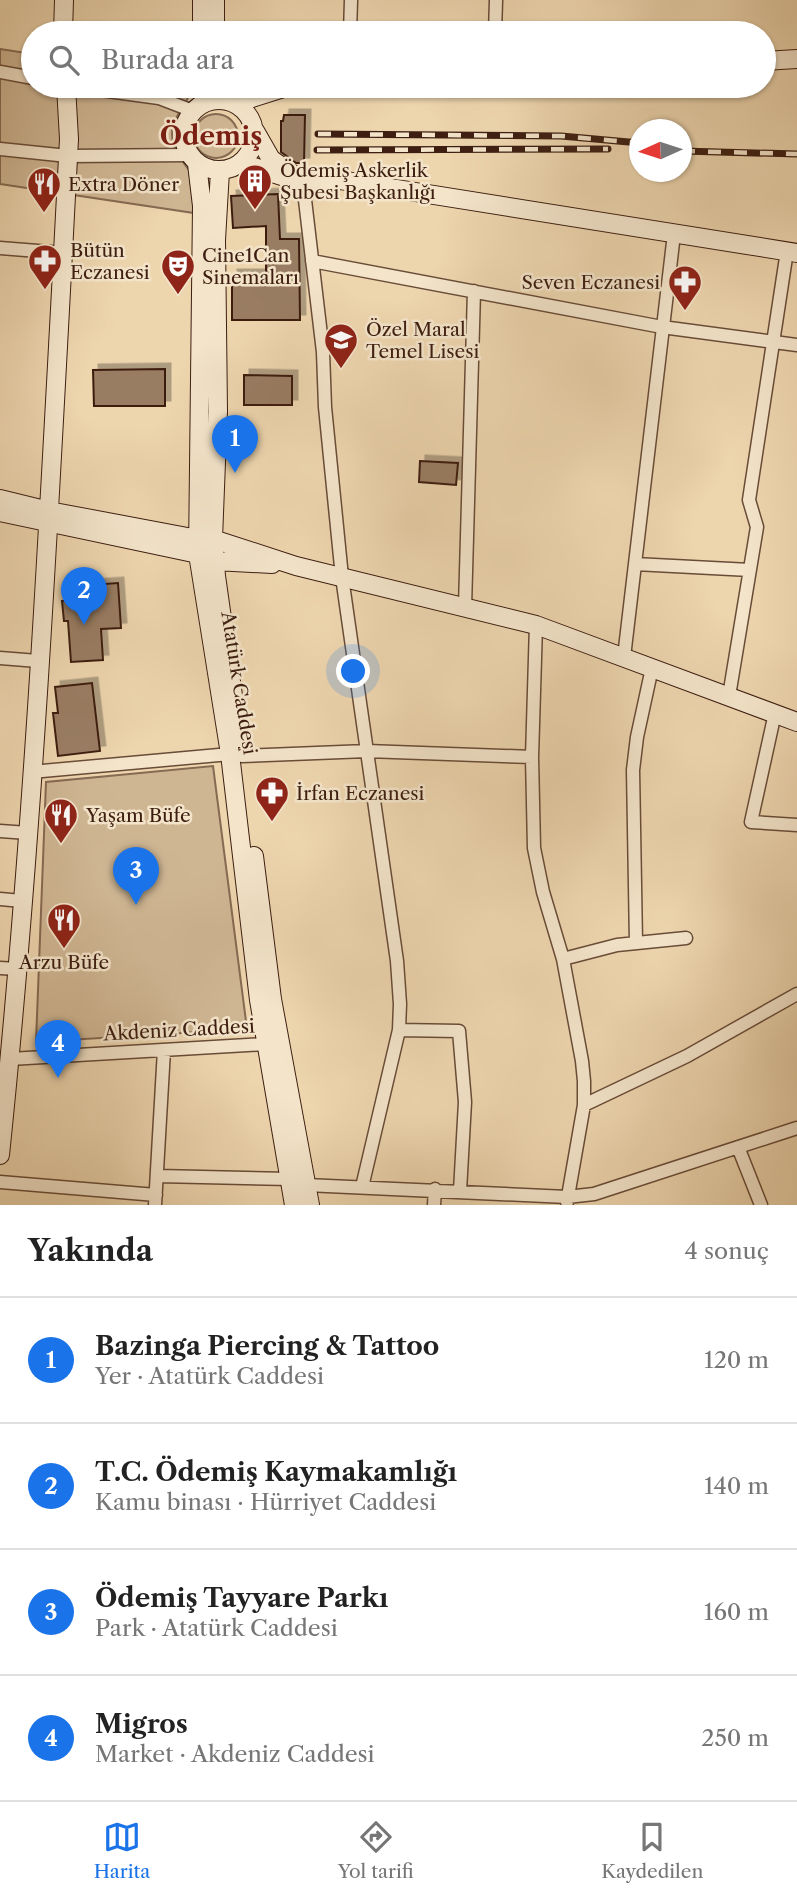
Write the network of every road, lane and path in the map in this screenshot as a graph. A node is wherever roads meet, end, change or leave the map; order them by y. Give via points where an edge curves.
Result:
1 (64, 0) edge
2 (202, 0) edge
3 (215, 0) edge
4 (351, 0) edge
5 (496, 0) edge
6 (64, 21) edge
7 (202, 21) edge
8 (215, 21) edge
9 (350, 21) edge
10 (495, 21) edge
11 (797, 59) edge
12 (776, 60) edge
13 (0, 72) edge
14 (21, 76) edge
15 (68, 98) edge
16 (159, 98) edge
17 (212, 98) edge
18 (255, 131) junction
19 (0, 149) edge
20 (68, 156) junction
21 (193, 159) junction
22 (242, 163) junction
23 (220, 171) junction
24 (303, 183) junction
25 (674, 234) junction
26 (0, 248) edge
27 (792, 252) edge
28 (63, 253) junction
29 (312, 261) junction
30 (474, 291) junction
31 (662, 327) junction
32 (773, 342) junction
33 (797, 345) edge
34 (0, 499) edge
35 (0, 512) edge
36 (48, 516) junction
37 (203, 544) junction
38 (215, 561) junction
39 (635, 564) junction
40 (296, 566) junction
41 (750, 570) junction
42 (342, 577) junction
43 (465, 607) junction
44 (536, 625) junction
45 (624, 657) junction
46 (0, 658) edge
47 (38, 661) junction
48 (652, 668) junction
49 (729, 696) junction
50 (775, 713) junction
51 (797, 722) edge
52 (367, 751) junction
53 (236, 755) junction
54 (532, 757) junction
55 (31, 772) junction
56 (797, 825) edge
57 (0, 831) edge
58 (28, 833) junction
59 (0, 899) edge
60 (22, 901) junction
61 (686, 938) dead end
62 (636, 943) junction
63 (563, 959) junction
64 (8, 969) edge
65 (797, 994) edge
66 (399, 1030) junction
67 (266, 1044) junction
68 (164, 1050) junction
69 (10, 1059) junction
70 (584, 1105) junction
71 (797, 1128) edge
72 (738, 1147) junction
73 (0, 1148) edge
74 (158, 1176) junction
75 (0, 1182) edge
76 (298, 1182) junction
77 (362, 1187) junction
78 (435, 1189) junction
79 (460, 1191) junction
80 (155, 1200) edge
81 (567, 1201) edge
82 (294, 1205) edge
83 (310, 1205) edge
84 (434, 1205) edge
85 (761, 1205) edge

1 - 6 street
2 - 7 street
3 - 8 street
4 - 9 street
5 - 10 street
11 - 12 street
13 - 14 street
15 - 20 street
16 - 17 street
17 - 18 street via 245,110
17 - 21 street via 187,121 184,144
18 - 22 street via 254,143
18 - 24 street via 271,159
19 - 20 street
20 - 21 street
20 - 28 street
21 - 23 street
21 - 37 street, Atatürk Caddesi via 202,205
22 - 23 street
22 - 24 street
23 - 37 street, Atatürk Caddesi via 218,411
24 - 25 street via 340,180
24 - 29 street
25 - 27 street
25 - 31 street
26 - 28 street
27 - 32 street
28 - 36 street
29 - 30 street
29 - 42 street
30 - 31 street
30 - 43 street
31 - 32 street
31 - 39 street
32 - 33 street
32 - 41 street via 750,500 757,527
34 - 36 street
35 - 36 street
36 - 37 street
36 - 47 street
37 - 38 street, Atatürk Caddesi
37 - 40 street
37 - 53 street, Atatürk Caddesi
38 - 40 street
38 - 53 street, Atatürk Caddesi
39 - 41 street
39 - 45 street
40 - 42 street
41 - 49 street
42 - 43 street
42 - 52 street
43 - 44 street
44 - 45 street
44 - 54 street
45 - 48 street
46 - 47 street
47 - 55 street
48 - 49 street
48 - 62 street via 633,771
49 - 50 street
50 - 51 street
50 - 56 street via 751,821
52 - 53 street
52 - 54 street
52 - 66 street via 397,961
53 - 55 street
53 - 67 street, Atatürk Caddesi
53 - 76 street, Atatürk Caddesi
54 - 63 street via 534,848
55 - 58 street
57 - 58 street
58 - 60 street
59 - 60 street
60 - 64 street
61 - 62 street
62 - 63 street
63 - 70 street via 582,1061
64 - 69 street
65 - 70 street via 687,1056
66 - 77 street
66 - 79 street via 459,1031 465,1102
67 - 68 street, Akdeniz Caddesi
67 - 76 street, Atatürk Caddesi
68 - 69 street, Akdeniz Caddesi
68 - 74 street
69 - 73 street
70 - 81 street
71 - 72 street
72 - 81 street
72 - 85 street
74 - 76 street
74 - 80 street
75 - 80 street
76 - 77 street
76 - 82 street, Atatürk Caddesi
76 - 83 street, Atatürk Caddesi
77 - 78 street
78 - 79 street
78 - 84 street
79 - 81 street

